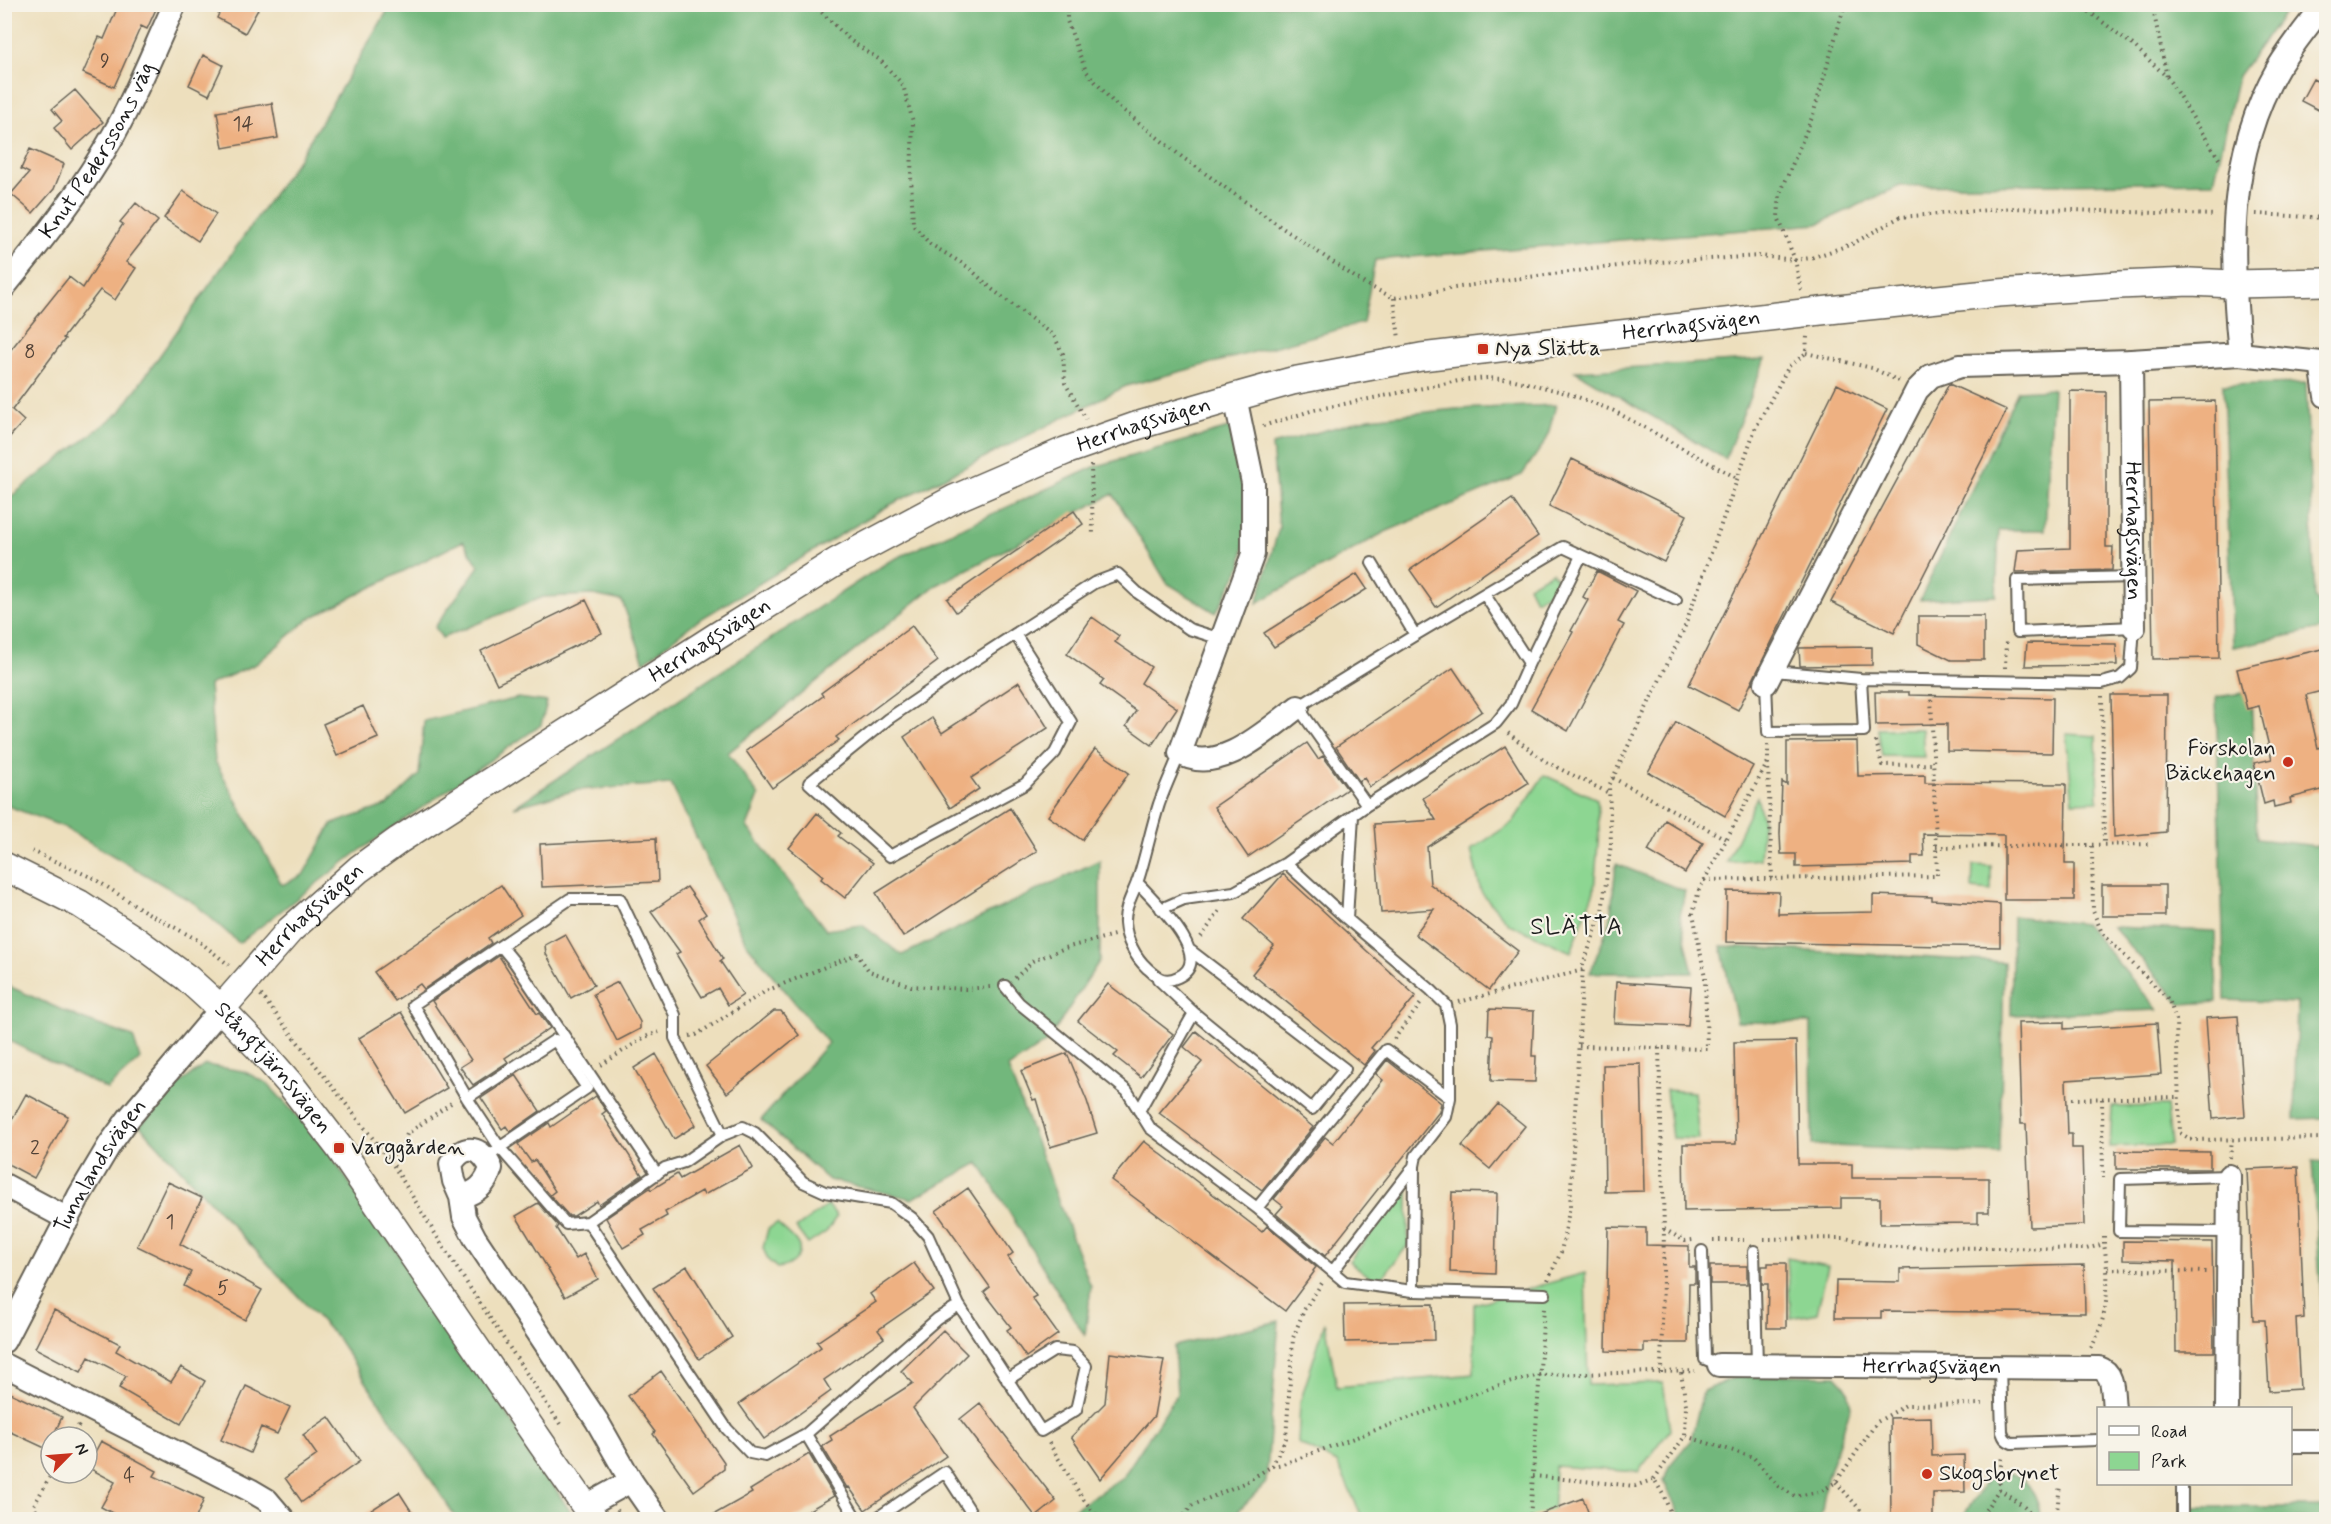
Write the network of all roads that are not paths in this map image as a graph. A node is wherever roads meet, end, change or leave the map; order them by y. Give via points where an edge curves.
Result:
1 (175, 4) edge
2 (2325, 4) edge
3 (2326, 282) edge
4 (2233, 284) junction
5 (4, 287) edge
6 (2240, 354) junction
7 (2131, 361) junction
8 (2324, 363) edge
9 (2326, 396) edge
10 (1235, 397) junction
11 (1581, 556) junction
12 (1372, 563) dead end
13 (2133, 577) junction
14 (1485, 595) junction
15 (1676, 600) dead end
16 (2134, 627) junction
17 (1015, 634) junction
18 (1415, 634) junction
19 (1221, 639) junction
20 (1529, 663) junction
21 (1770, 677) junction
22 (1861, 679) junction
23 (1298, 707) junction
24 (1180, 753) junction
25 (1367, 805) junction
26 (1353, 815) junction
27 (1286, 863) junction
28 (4, 866) edge
29 (1137, 882) junction
30 (1161, 909) junction
31 (1347, 919) junction
32 (501, 946) junction
33 (1191, 951) junction
34 (1158, 979) junction
35 (1005, 986) road end
36 (221, 1008) junction
37 (1194, 1013) junction
38 (466, 1098) junction
39 (1450, 1098) junction
40 (1139, 1111) junction
41 (723, 1135) junction
42 (493, 1152) junction
43 (1414, 1166) junction
44 (657, 1174) junction
45 (2229, 1176) joint
46 (4, 1185) edge
47 (457, 1189) junction
48 (1257, 1208) junction
49 (68, 1219) junction
50 (588, 1222) junction
51 (2228, 1232) junction
52 (1702, 1246) road end
53 (1754, 1251) dead end
54 (1333, 1270) junction
55 (1413, 1291) junction
56 (1545, 1294) road end
57 (959, 1305) junction
58 (4, 1341) edge
59 (4, 1365) edge
60 (1719, 1365) joint
61 (1756, 1365) junction
62 (2000, 1368) junction
63 (1006, 1380) junction
64 (2114, 1407) edge
65 (2227, 1407) edge
66 (806, 1434) junction
67 (2097, 1440) edge
68 (2292, 1441) edge
69 (2326, 1441) edge
70 (631, 1481) junction
71 (2182, 1485) edge
72 (596, 1507) edge
73 (284, 1520) edge
74 (658, 1520) edge
75 (857, 1520) edge
76 (874, 1520) edge
77 (976, 1520) edge
78 (2182, 1520) edge

1 - 5 street, Knut Pederssons väg via 114,133 46,236
2 - 4 street via 2294,42 2267,88 2245,147 2238,191
3 - 4 street, Herrhagsvägen
4 - 6 street
4 - 10 street, Herrhagsvägen via 2178,282 1987,294 1614,334 1402,361 1292,381
6 - 7 street
6 - 8 street
7 - 13 street, Herrhagsvägen
7 - 21 street via 1960,366 1930,376 1917,390
8 - 9 street
10 - 19 street via 1253,483 1253,554
10 - 36 street, Herrhagsvägen via 1065,451 954,499 836,562 359,869 290,930
11 - 14 lane via 1563,547
11 - 15 lane
11 - 20 lane
12 - 18 lane
13 - 16 street, Herrhagsvägen
13 - 16 lane via 2017,580 2018,632
14 - 18 lane
14 - 20 lane
16 - 22 lane via 2132,668 2120,678 2102,683
17 - 17 lane via 888,719 809,783 890,856 1025,784 1055,753 1071,722
17 - 19 lane via 1094,583 1118,574 1189,629
18 - 23 lane
19 - 24 street
20 - 25 lane via 1511,704 1496,723
21 - 22 lane
21 - 22 lane via 1767,732 1864,731
23 - 24 street via 1245,745 1215,760 1190,760
23 - 25 lane
24 - 29 lane via 1159,804
25 - 26 lane
26 - 27 lane
26 - 31 lane
27 - 30 lane via 1234,892 1184,898
27 - 31 lane
28 - 36 street, Stångtjärnsvägen via 80,904 135,939
29 - 30 lane
29 - 34 lane via 1125,922 1131,946
30 - 33 lane
31 - 39 lane via 1446,1005 1450,1024
32 - 38 lane via 412,1005
32 - 41 lane via 570,899 620,899 675,1015 675,1038
32 - 44 lane
33 - 34 lane via 1188,970 1168,981
33 - 37 lane via 1345,1069 1312,1109
34 - 37 lane
35 - 40 lane via 1019,1004 1127,1091
36 - 49 street, Tunnlandsvägen via 120,1130
36 - 72 street, Stångtjärnsvägen via 276,1067 338,1146 541,1443
37 - 40 lane
38 - 42 lane
38 - 42 lane via 555,1040 586,1088
39 - 43 lane via 1446,1117 1416,1156
39 - 48 lane via 1386,1050
40 - 48 lane via 1150,1128
41 - 44 lane via 684,1162
41 - 57 lane via 743,1127 755,1133 803,1182 825,1192 891,1203 912,1218 928,1236
42 - 47 street via 488,1180 480,1189
42 - 47 street via 468,1150 457,1154 451,1164
42 - 50 lane via 566,1224
43 - 54 lane
43 - 55 lane
44 - 50 lane
45 - 51 street
45 - 51 lane via 2120,1179 2119,1231
46 - 49 street
47 - 70 street via 464,1217 475,1238 597,1421
48 - 54 lane
49 - 58 street, Tunnlandsvägen
50 - 66 lane via 726,1429 750,1453 765,1456
51 - 65 street
52 - 60 lane via 1704,1359
53 - 61 lane
54 - 55 lane via 1345,1282
55 - 56 lane
57 - 63 lane
57 - 66 lane via 937,1319
59 - 73 street via 250,1490 267,1500
60 - 61 street, Herrhagsvägen
61 - 62 street, Herrhagsvägen
62 - 64 street, Herrhagsvägen via 2099,1368 2107,1372
62 - 67 lane via 2004,1438 2012,1443
63 - 63 lane via 1055,1350 1072,1352 1086,1366 1076,1410 1041,1431
66 - 75 lane
68 - 69 street
70 - 72 street
70 - 74 street
71 - 78 lane
76 - 77 lane via 945,1472

